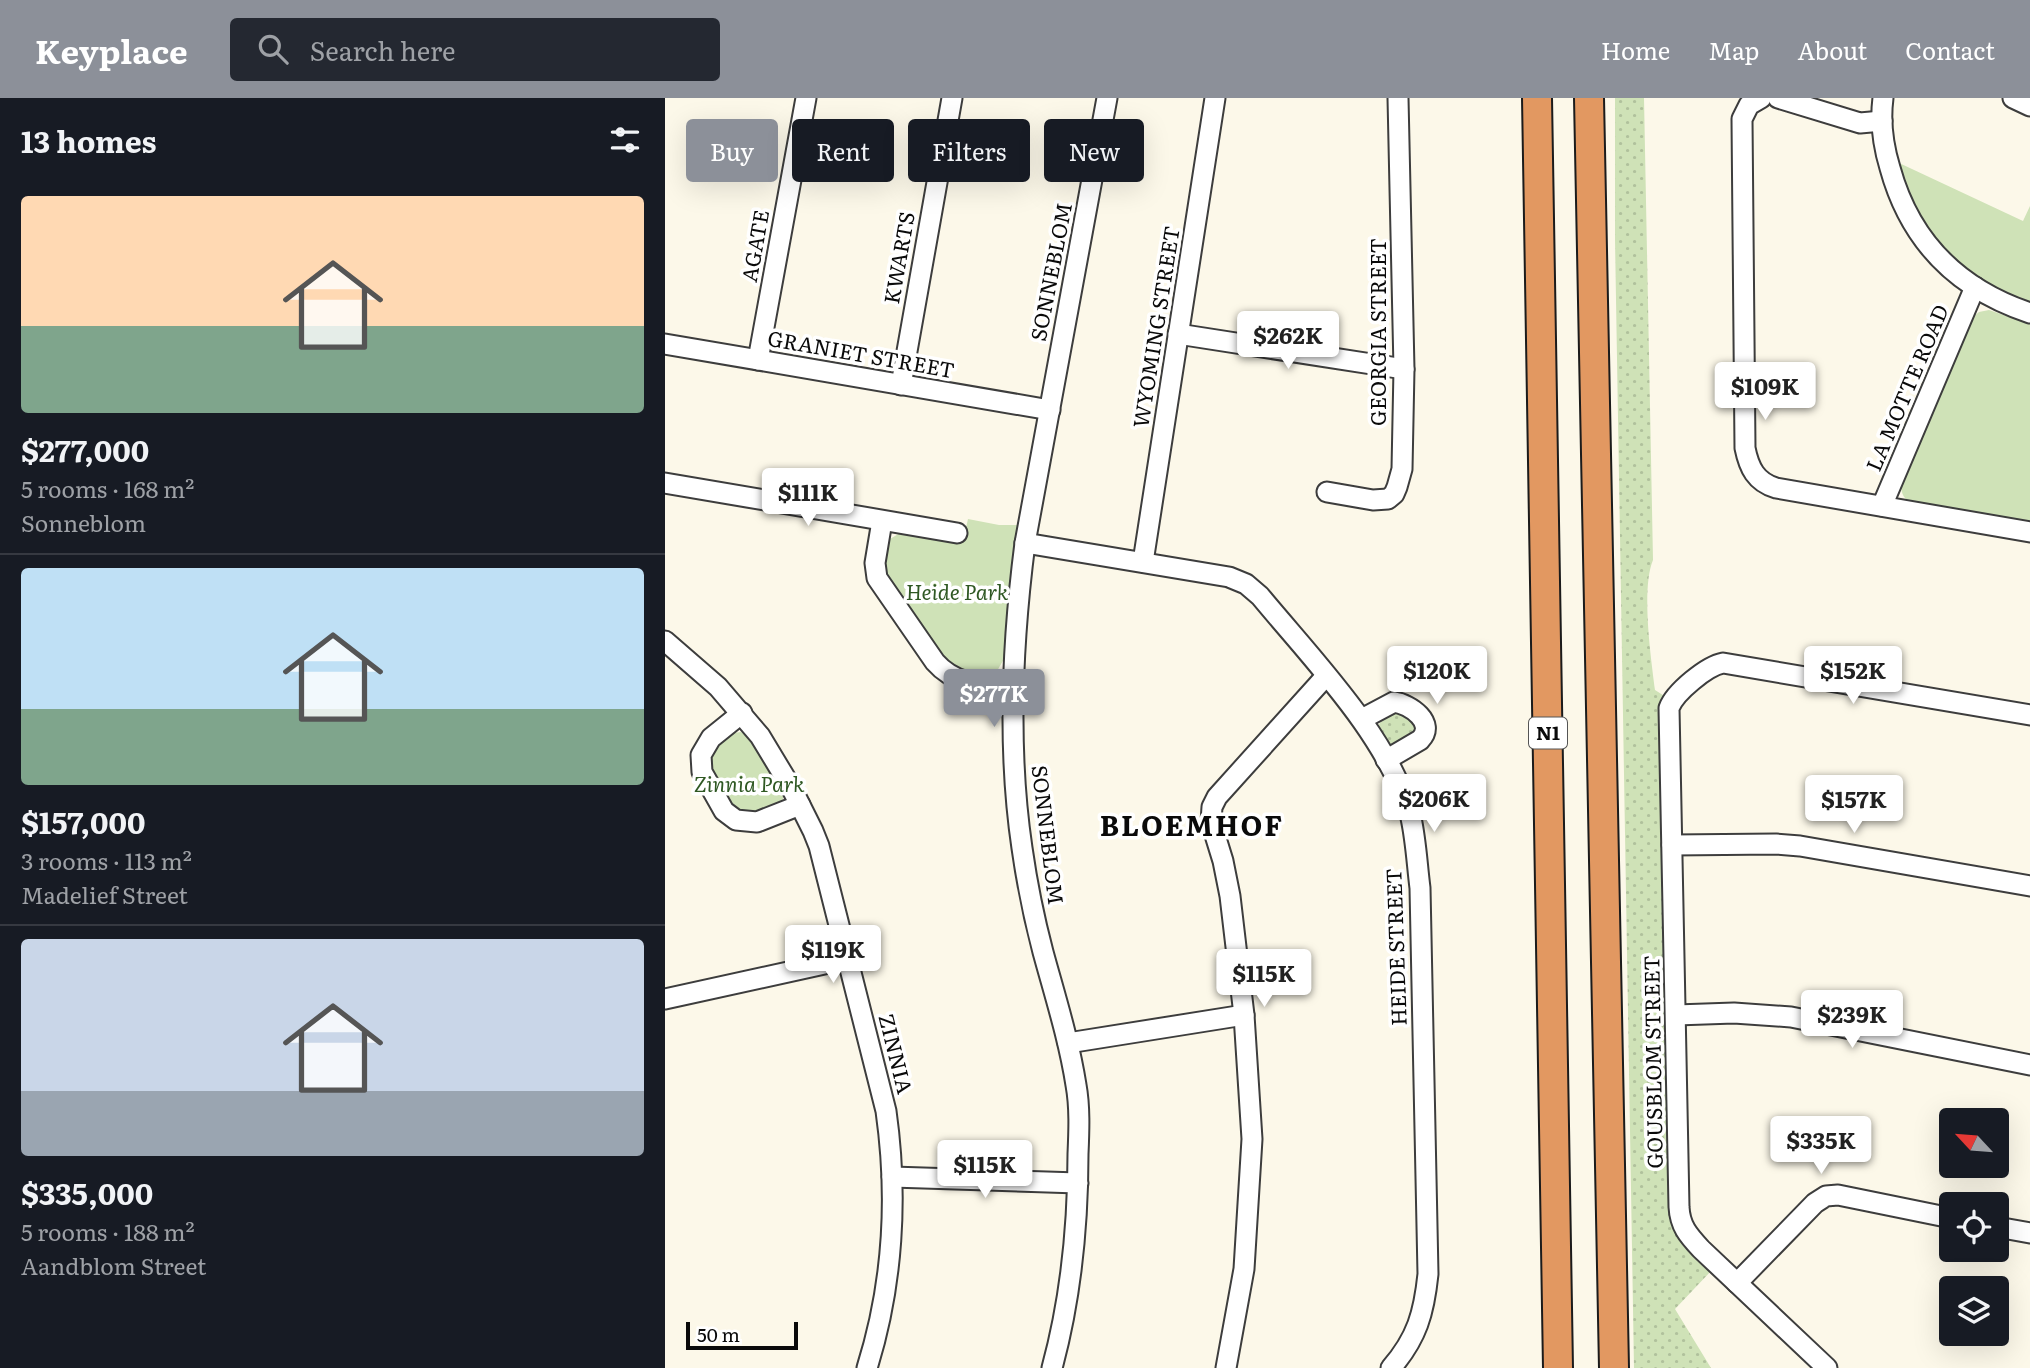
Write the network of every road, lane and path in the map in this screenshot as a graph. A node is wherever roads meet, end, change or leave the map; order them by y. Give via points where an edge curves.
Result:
1 (806, 98) edge
2 (952, 98) edge
3 (1107, 98) edge
4 (1215, 98) edge
5 (1398, 98) edge
6 (1537, 98) edge
7 (1589, 98) edge
8 (1601, 98) edge
9 (1761, 98) edge
10 (1778, 98) edge
11 (1883, 98) edge
12 (2013, 98) edge
13 (2030, 106) edge
14 (1882, 121) junction
15 (1593, 260) junction
16 (1975, 287) junction
17 (2030, 313) edge
18 (1178, 334) junction
19 (665, 344) edge
20 (758, 360) junction
21 (1403, 369) junction
22 (901, 385) junction
23 (1049, 410) junction
24 (665, 483) edge
25 (1327, 492) dead end
26 (1882, 506) junction
27 (882, 521) junction
28 (2030, 532) edge
29 (957, 533) dead end
30 (1025, 543) junction
31 (1143, 562) junction
32 (665, 641) edge
33 (1326, 676) junction
34 (1013, 687) junction
35 (742, 713) junction
36 (2030, 715) edge
37 (1361, 719) junction
38 (1386, 760) junction
39 (800, 805) junction
40 (1672, 845) junction
41 (2030, 886) edge
42 (847, 959) junction
43 (665, 999) edge
44 (1676, 1014) junction
45 (1244, 1015) junction
46 (1068, 1043) junction
47 (2030, 1065) edge
48 (892, 1177) junction
49 (1078, 1183) junction
50 (1939, 1216) edge
51 (2009, 1229) edge
52 (2030, 1233) edge
53 (1737, 1283) junction
54 (867, 1368) edge
55 (1052, 1368) edge
56 (1226, 1368) edge
57 (1391, 1368) edge
58 (1558, 1368) edge
59 (1614, 1368) edge
60 (1827, 1368) edge

1 - 20 street, AGATE
2 - 22 street, KWARTS
3 - 23 street, SONNEBLOM
4 - 18 street, WYOMING STREET
5 - 21 street, GEORGIA STREET
6 - 58 highway, N1
7 - 15 highway
8 - 15 highway via 1601,169
9 - 26 street via 1749,105 1741,119 1748,462 1768,486
10 - 14 street via 1860,124
11 - 14 street
12 - 13 street
14 - 16 street via 1891,173 1910,220 1945,264
15 - 59 highway
16 - 17 street
16 - 26 street, LA MOTTE ROAD
18 - 21 street
18 - 31 street, WYOMING STREET
19 - 20 street, GRANIET STREET
20 - 22 street, GRANIET STREET
21 - 25 street, GEORGIA STREET via 1402,469 1394,494 1373,500
22 - 23 street, GRANIET STREET
23 - 30 street, SONNEBLOM
24 - 27 street
26 - 28 street
27 - 29 street
27 - 34 street via 877,578 935,662 968,684
30 - 31 street, HEIDE STREET
30 - 34 street, SONNEBLOM
31 - 33 street, HEIDE STREET via 1246,584
32 - 35 street, ZINNIA
33 - 37 street, HEIDE STREET
33 - 45 street via 1212,807 1211,822 1230,896
34 - 46 street, SONNEBLOM via 1022,846 1031,900
35 - 39 street, ZINNIA
35 - 39 street via 711,738 701,755 702,772 724,811 736,820 757,822
36 - 40 street, GOUSBLOM STREET via 1723,663 1676,695 1669,708
37 - 38 street, HEIDE STREET
37 - 38 street via 1394,702 1409,706 1425,724 1420,740
38 - 57 street, HEIDE STREET via 1410,817 1420,888 1428,1274 1417,1330
39 - 42 street, ZINNIA via 818,846
40 - 41 street via 1800,846
40 - 44 street, GOUSBLOM STREET
42 - 43 street
42 - 48 street, ZINNIA via 885,1111
44 - 47 street via 1791,1017
44 - 53 street, GOUSBLOM STREET via 1681,1223 1687,1235
45 - 46 street
45 - 56 street via 1252,1139 1250,1193 1244,1269
46 - 49 street, SONNEBLOM via 1077,1088
48 - 49 street
48 - 54 street, ZINNIA via 889,1267
49 - 55 street, SONNEBLOM via 1070,1282
50 - 53 street via 1826,1196
51 - 52 street
53 - 60 street, GOUSBLOM STREET

